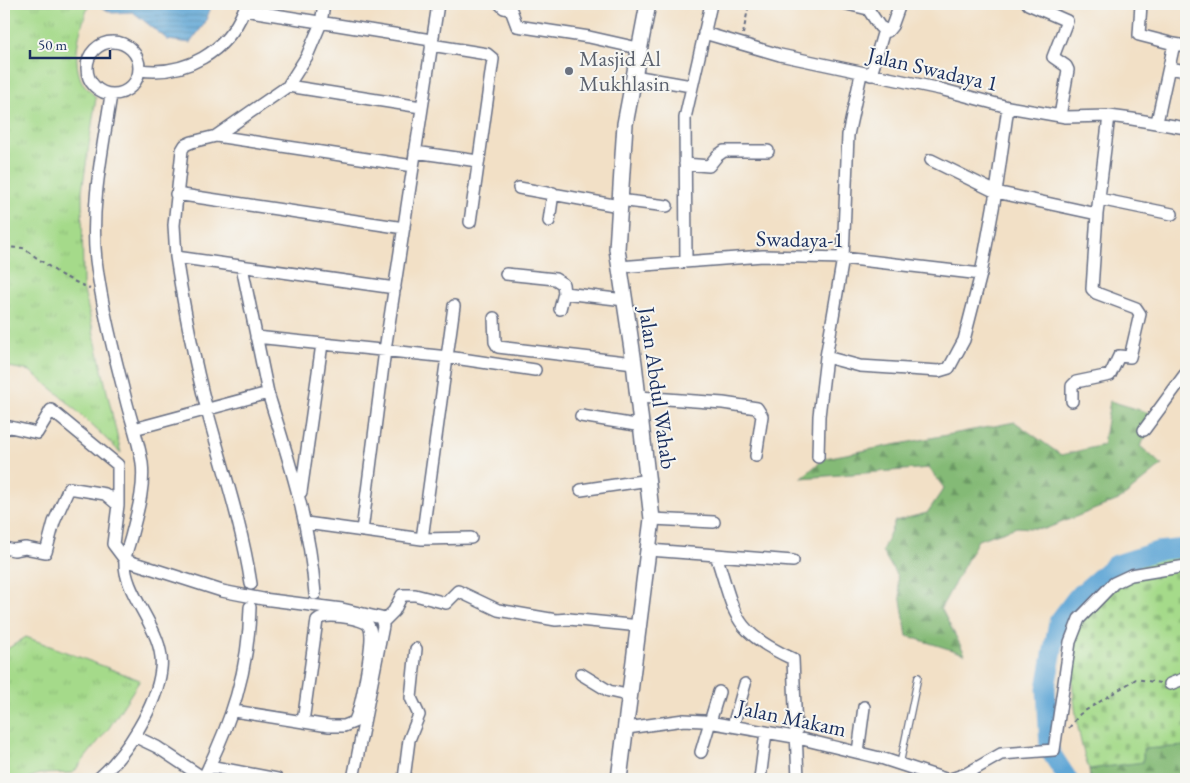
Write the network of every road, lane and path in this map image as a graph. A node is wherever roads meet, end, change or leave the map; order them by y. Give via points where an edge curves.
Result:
1 (324, 4) edge
2 (438, 4) edge
3 (500, 4) edge
4 (648, 4) edge
5 (711, 4) edge
6 (749, 4) edge
7 (847, 4) edge
8 (900, 4) edge
9 (1028, 4) edge
10 (1141, 4) edge
11 (244, 7) edge
12 (321, 23) junction
13 (884, 30) junction
14 (704, 33) junction
15 (431, 42) junction
16 (740, 43) junction
17 (1174, 44) junction
18 (1186, 46) edge
19 (638, 48) junction
20 (1168, 68) junction
21 (140, 70) junction
22 (1186, 71) edge
23 (866, 74) junction
24 (634, 76) junction
25 (288, 86) junction
26 (691, 86) junction
27 (111, 95) junction
28 (421, 107) junction
29 (1008, 107) junction
30 (1060, 116) junction
31 (1109, 116) junction
32 (1157, 122) junction
33 (1186, 128) edge
34 (216, 136) junction
35 (768, 151) dead end
36 (415, 152) junction
37 (931, 160) dead end
38 (478, 161) junction
39 (685, 164) junction
40 (413, 166) junction
41 (519, 188) dead end
42 (996, 192) junction
43 (553, 193) junction
44 (176, 194) junction
45 (1099, 199) junction
46 (619, 203) junction
47 (667, 206) dead end
48 (1097, 214) junction
49 (1172, 214) dead end
50 (549, 221) dead end
51 (470, 222) dead end
52 (404, 228) junction
53 (4, 247) edge
54 (176, 257) junction
55 (843, 258) junction
56 (678, 263) junction
57 (242, 267) junction
58 (619, 267) junction
59 (506, 274) dead end
60 (981, 274) junction
61 (395, 288) junction
62 (564, 293) junction
63 (102, 294) junction
64 (625, 300) junction
65 (454, 306) dead end
66 (560, 308) dead end
67 (494, 318) dead end
68 (256, 337) junction
69 (322, 344) junction
70 (385, 350) junction
71 (448, 357) junction
72 (826, 357) junction
73 (634, 364) junction
74 (535, 370) dead end
75 (1186, 373) edge
76 (268, 393) junction
77 (639, 398) junction
78 (1072, 401) dead end
79 (207, 410) junction
80 (581, 416) dead end
81 (642, 426) junction
82 (4, 429) edge
83 (134, 429) junction
84 (1144, 430) dead end
85 (756, 456) dead end
86 (818, 456) dead end
87 (649, 480) junction
88 (581, 490) dead end
89 (300, 496) junction
90 (118, 505) junction
91 (652, 519) junction
92 (714, 522) dead end
93 (306, 523) junction
94 (362, 531) junction
95 (471, 538) dead end
96 (422, 539) junction
97 (4, 548) edge
98 (649, 550) junction
99 (716, 555) junction
100 (125, 560) junction
101 (793, 561) dead end
102 (1186, 566) edge
103 (251, 584) dead end
104 (315, 594) dead end
105 (250, 607) dead end
106 (383, 622) junction
107 (640, 626) junction
108 (416, 649) dead end
109 (581, 674) dead end
110 (918, 677) dead end
111 (1186, 678) edge
112 (745, 684) dead end
113 (1170, 684) joint
114 (719, 692) dead end
115 (631, 696) junction
116 (864, 707) dead end
117 (234, 711) junction
118 (303, 722) junction
119 (710, 722) junction
120 (733, 726) junction
121 (627, 728) junction
122 (1068, 729) dead end
123 (766, 732) junction
124 (134, 736) junction
125 (794, 737) junction
126 (701, 752) dead end
127 (858, 752) junction
128 (209, 766) junction
129 (907, 770) edge
130 (98, 779) edge
131 (204, 779) edge
132 (277, 779) edge
133 (354, 779) edge
134 (404, 779) edge
135 (619, 779) edge
136 (760, 779) edge
137 (798, 779) edge
138 (945, 779) edge
139 (951, 779) edge

1 - 12 street
2 - 15 street
3 - 19 street via 511,10 518,26
4 - 19 street, Jalan Abdul Wahab
5 - 14 street
6 - 16 path
7 - 13 street via 868,9
8 - 13 street via 892,26
9 - 30 street via 1067,21 1052,57 1068,70
10 - 17 street via 1139,35
11 - 12 street
11 - 21 street via 235,26 213,52 183,67
12 - 15 street
12 - 25 street via 307,56
13 - 23 street
14 - 16 street, Jalan Swadaya 1
14 - 26 street
15 - 28 street
15 - 38 street via 487,54 493,59
16 - 23 street, Jalan Swadaya 1
17 - 18 street
17 - 20 street
19 - 24 street, Jalan Abdul Wahab
20 - 22 street
20 - 32 street
21 - 27 street via 130,88
21 - 27 street via 132,49 110,41 100,44 91,52 86,74 96,88
23 - 29 street, Jalan Swadaya 1
23 - 55 street via 848,135
24 - 26 street
24 - 46 street, Jalan Abdul Wahab via 625,124
25 - 28 street
25 - 34 street
26 - 39 street via 685,118
27 - 63 street via 98,182 95,228
28 - 36 street
29 - 30 street, Jalan Swadaya 1
29 - 42 street
30 - 31 street, Jalan Swadaya 1
31 - 32 street, Jalan Swadaya 1
31 - 45 street
32 - 33 street, Jalan Swadaya 1
34 - 40 street
34 - 44 street via 185,144
35 - 39 street via 724,151 709,166
36 - 38 street
36 - 40 street
37 - 42 street
38 - 51 street
39 - 56 street
40 - 52 street
41 - 43 street
42 - 48 street
42 - 60 street
43 - 46 street
43 - 50 street
44 - 52 street
44 - 54 street
45 - 48 street
45 - 49 street
46 - 47 street
46 - 58 street, Jalan Abdul Wahab
48 - 78 street via 1093,292 1136,308 1140,314 1130,357 1119,356 1110,375 1076,382 1072,386
52 - 61 street
53 - 63 path via 23,248 61,275
54 - 57 street
54 - 79 street
55 - 56 street, Swadaya-1 via 763,256
55 - 60 street, Swadaya-1
55 - 72 street
56 - 58 street, Swadaya-1
57 - 61 street
57 - 68 street
58 - 64 street, Jalan Abdul Wahab
59 - 62 street via 555,279 563,284
60 - 72 street via 964,340 949,368 939,371 860,366
61 - 70 street
62 - 64 street
62 - 66 street
63 - 83 street
64 - 73 street, Jalan Abdul Wahab
65 - 71 street
67 - 73 street via 498,347
68 - 69 street
68 - 76 street
69 - 70 street
69 - 89 street
70 - 71 street
70 - 94 street
71 - 74 street
71 - 96 street
72 - 86 street
73 - 77 street, Jalan Abdul Wahab
75 - 84 street
76 - 79 street
76 - 89 street
77 - 81 street, Jalan Abdul Wahab
77 - 85 street via 758,408 762,416
79 - 83 street
79 - 103 street via 242,532
80 - 81 street
81 - 87 street, Jalan Abdul Wahab
82 - 90 street via 10,426 37,433 51,410 118,464
83 - 100 street via 142,463 142,488
87 - 88 street
87 - 91 street, Jalan Abdul Wahab
89 - 93 street
90 - 97 street via 105,494 69,488 54,522 46,552
90 - 100 street via 113,544
91 - 92 street
91 - 98 street, Jalan Abdul Wahab
93 - 94 street
93 - 104 street
94 - 96 street
95 - 96 street
98 - 99 street
98 - 107 street, Jalan Abdul Wahab
99 - 101 street
99 - 125 street via 741,626 760,643 794,662
100 - 106 street via 235,594 342,609 378,616
100 - 124 street via 136,598 156,639 161,668 153,699
102 - 139 street via 1131,575 1114,583 1079,619 1070,642 1050,751 1001,754
105 - 117 street via 244,667
106 - 107 street via 394,611 402,595 446,603 458,591 498,610 556,620
106 - 133 street
107 - 115 street, Jalan Abdul Wahab
108 - 134 street via 411,698 419,715 409,740
109 - 115 street via 609,691
110 - 129 lane
111 - 113 street
112 - 120 street
113 - 122 path via 1136,679 1080,714
114 - 119 street
115 - 121 street, Jalan Abdul Wahab
116 - 127 street
117 - 118 street
117 - 128 street
118 - 118 street via 317,620 321,616 331,616 366,623 371,632 368,657 360,710 354,722 337,727
119 - 120 street, Jalan Makam
119 - 121 street, Jalan Makam via 684,720
119 - 126 street
120 - 123 street, Jalan Makam
121 - 135 street, Jalan Abdul Wahab
123 - 125 street, Jalan Makam
123 - 136 street
124 - 130 street
124 - 131 street via 157,747
125 - 127 street, Jalan Makam
125 - 137 street
127 - 129 street, Jalan Makam
128 - 131 street
128 - 132 street
129 - 138 street, Jalan Makam

